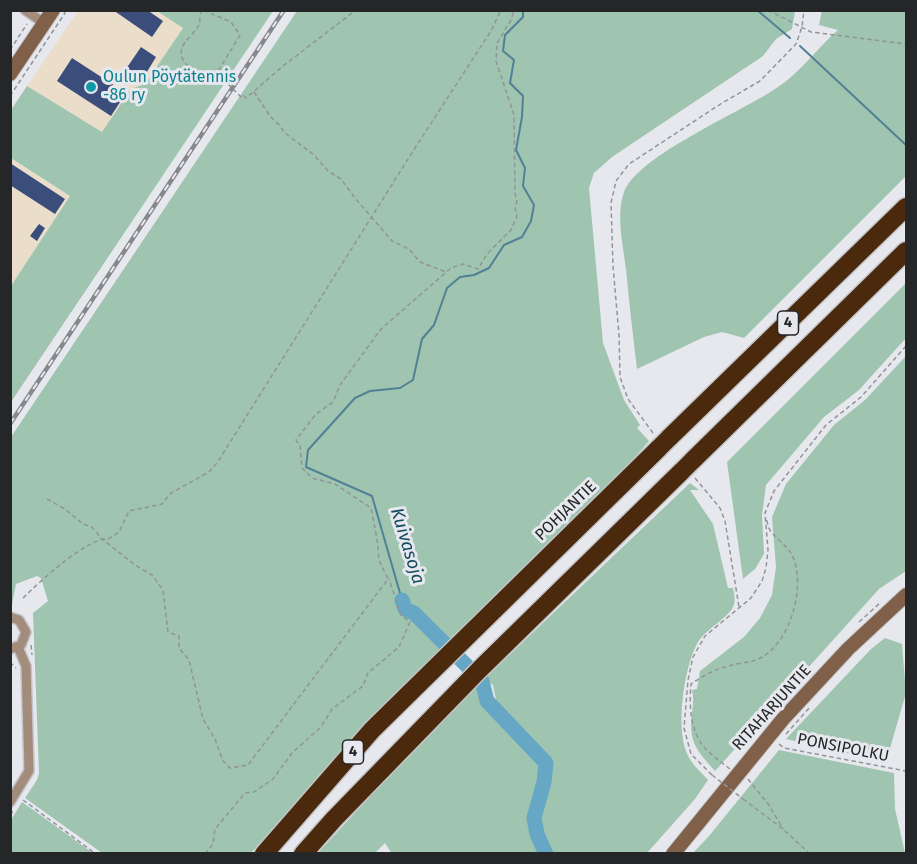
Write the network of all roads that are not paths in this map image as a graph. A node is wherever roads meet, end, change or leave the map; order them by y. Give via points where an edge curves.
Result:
1 (52, 10) edge
2 (34, 16) edge
3 (10, 74) edge
4 (906, 207) edge
5 (906, 251) edge
6 (906, 595) edge
7 (10, 617) edge
8 (14, 648) edge
9 (13, 798) edge
10 (264, 854) edge
11 (303, 854) edge
12 (673, 854) edge

1 - 2 street
2 - 3 street
4 - 10 highway, POHJANTIE / 4 via 662,441 372,730
5 - 11 highway, 4 via 475,674
6 - 12 street, RITAHARJUNTIE via 848,649 783,719 742,777
7 - 8 street via 25,627 26,636
8 - 9 street via 26,666 29,771

